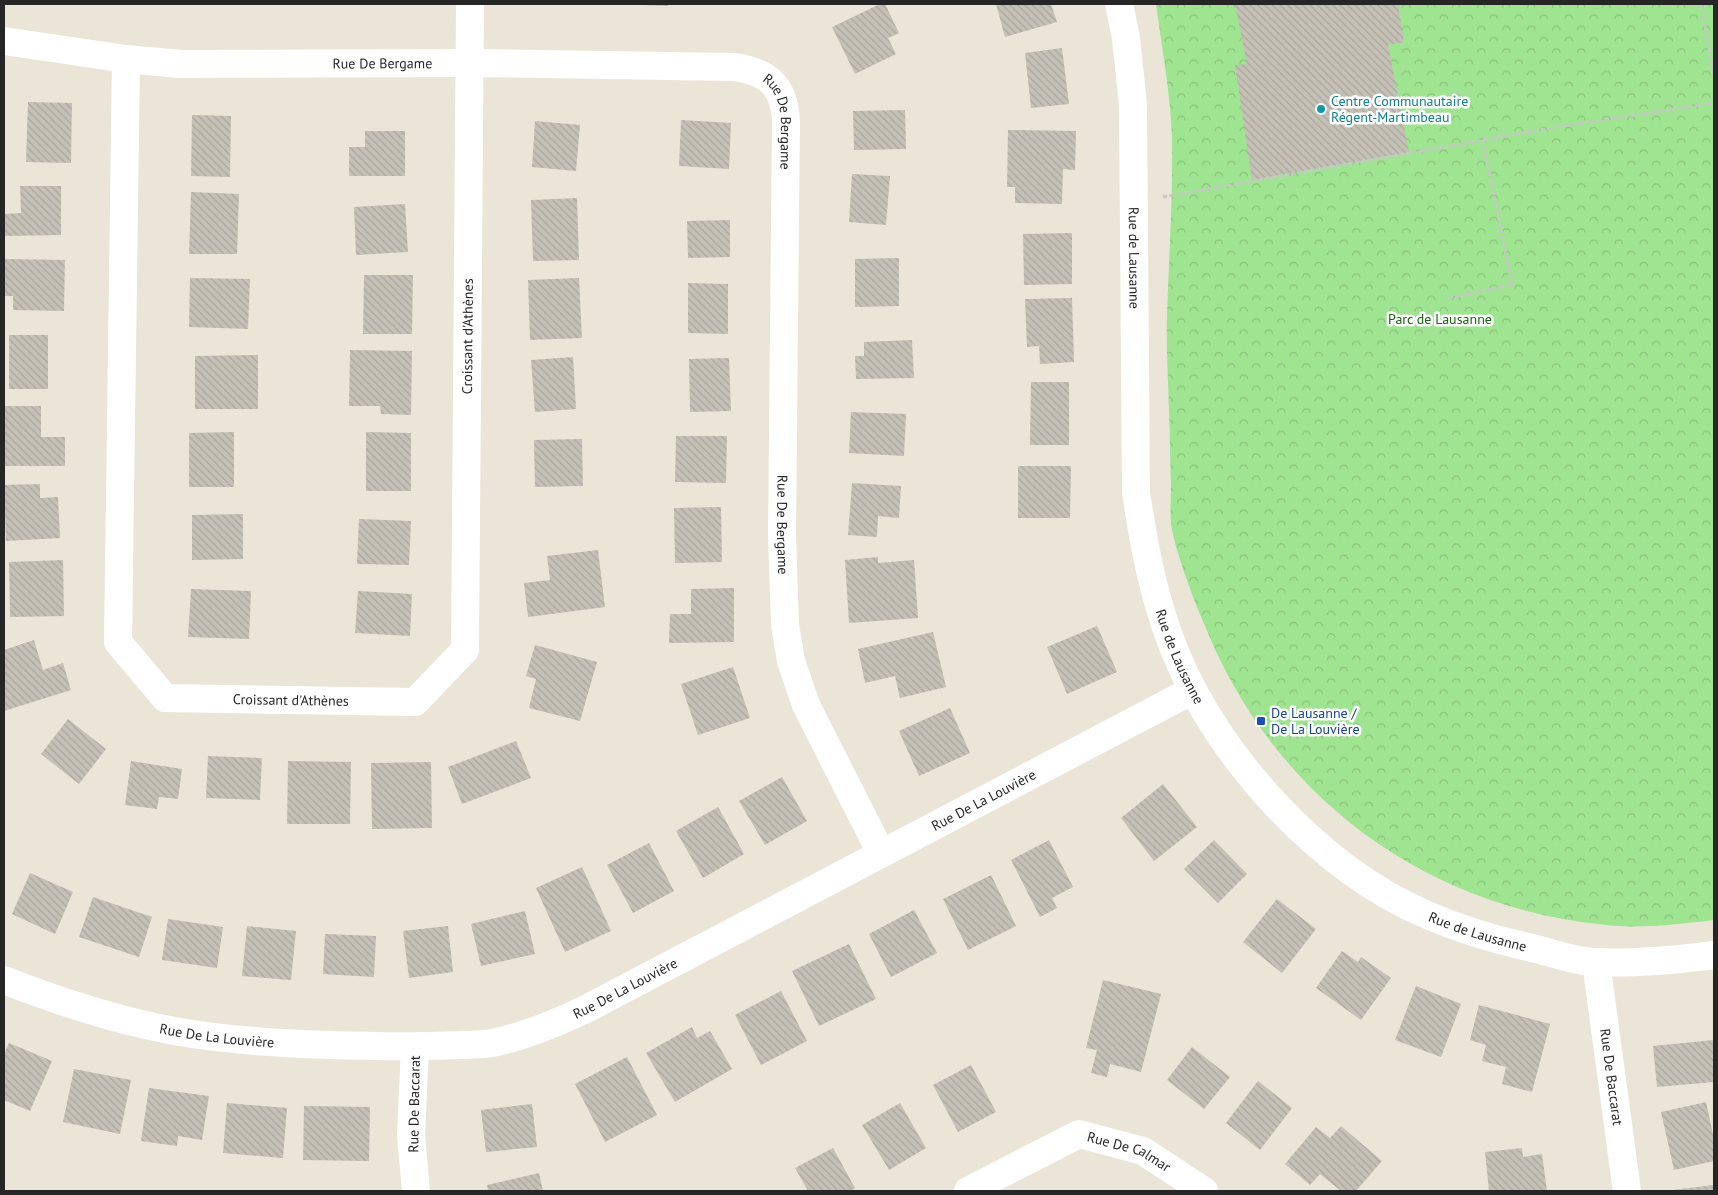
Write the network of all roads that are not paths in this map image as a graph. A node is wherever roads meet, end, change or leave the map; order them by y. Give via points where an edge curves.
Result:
1 (470, 4) edge
2 (1119, 4) edge
3 (4, 41) edge
4 (126, 59) junction
5 (471, 63) junction
6 (1193, 690) junction
7 (881, 853) junction
8 (1714, 955) edge
9 (1596, 962) junction
10 (4, 980) edge
11 (415, 1047) junction
12 (416, 1191) edge
13 (968, 1191) edge
14 (1204, 1191) edge
15 (1627, 1191) edge

1 - 5 street, Croissant d'Athènes
2 - 6 street, Rue de Lausanne via 1133,106 1136,492 1157,600
3 - 4 street, Rue De Bergame
4 - 5 street, Rue De Bergame via 180,64
4 - 5 street, Croissant d'Athènes via 118,642 165,698 415,702 465,650
5 - 7 street, Rue De Bergame via 735,66 766,77 785,103 782,535 785,625 791,661 806,706
6 - 7 street, Rue De La Louvière
6 - 9 street, Rue de Lausanne via 1246,772 1312,841 1375,887 1424,914 1468,930
7 - 11 street, Rue De La Louvière via 554,1024 494,1043
8 - 9 street, Rue de Lausanne
9 - 15 street, Rue De Baccarat
10 - 11 street, Rue De La Louvière via 85,1010 192,1034 297,1045
11 - 12 street, Rue De Baccarat via 411,1136
13 - 14 street, Rue De Calmar via 1079,1134 1143,1150

